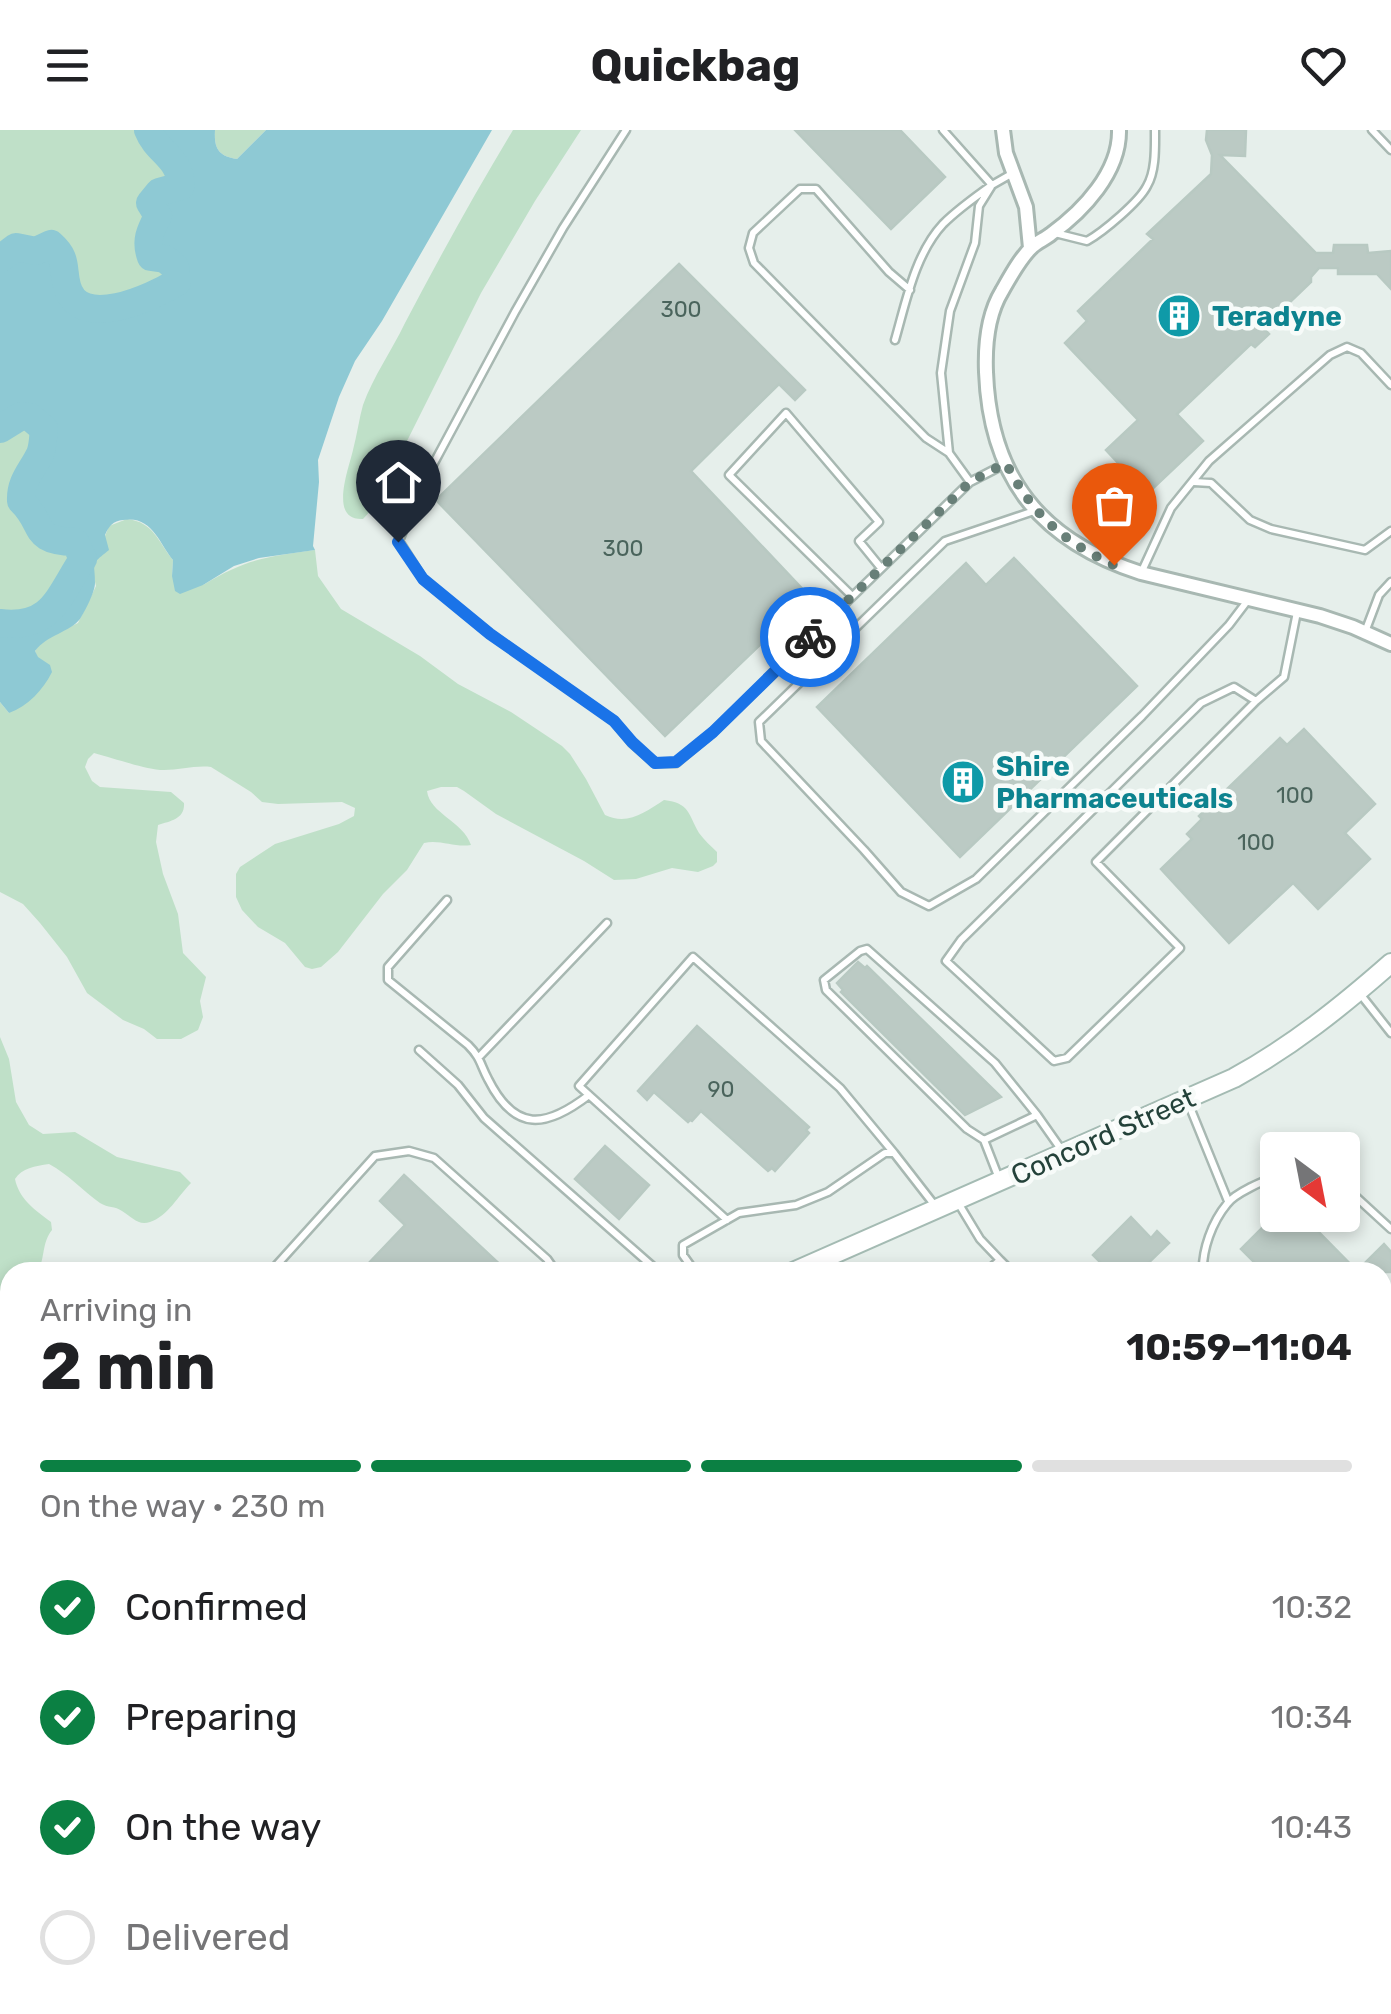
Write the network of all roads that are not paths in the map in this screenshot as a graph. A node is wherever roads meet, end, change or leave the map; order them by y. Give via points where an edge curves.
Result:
1 (626, 130) edge
2 (943, 130) edge
3 (1003, 130) edge
4 (1119, 130) edge
5 (1156, 130) edge
6 (1372, 130) edge
7 (1391, 150) edge
8 (1014, 174) junction
9 (992, 185) junction
10 (1054, 232) junction
11 (1030, 248) junction
12 (910, 290) junction
13 (896, 340) dead end
14 (1391, 385) edge
15 (949, 453) junction
16 (1006, 463) junction
17 (970, 482) junction
18 (1192, 482) junction
19 (1036, 510) junction
20 (1391, 531) edge
21 (881, 568) junction
22 (1141, 573) junction
23 (1391, 582) edge
24 (852, 596) junction
25 (1248, 600) junction
26 (1297, 611) junction
27 (1365, 632) junction
28 (1391, 644) edge
29 (1256, 701) junction
30 (447, 900) dead end
31 (606, 923) dead end
32 (1391, 964) edge
33 (1358, 992) junction
34 (1391, 1033) edge
35 (419, 1050) dead end
36 (480, 1057) junction
37 (589, 1095) junction
38 (1186, 1099) junction
39 (1038, 1115) junction
40 (984, 1140) junction
41 (894, 1153) junction
42 (1064, 1153) junction
43 (1000, 1181) junction
44 (1260, 1183) edge
45 (956, 1200) junction
46 (1228, 1201) junction
47 (1360, 1201) edge
48 (937, 1208) junction
49 (726, 1220) junction
50 (1391, 1229) edge
51 (1000, 1260) joint
52 (279, 1262) edge
53 (549, 1262) edge
54 (649, 1262) edge
55 (687, 1262) edge
56 (816, 1262) edge
57 (998, 1262) edge
58 (1202, 1262) edge

1 - 24 lane via 515,312 398,542 423,579 614,721 655,763 676,762 701,742
2 - 9 lane
3 - 8 street
4 - 10 street via 1110,173
5 - 10 lane via 1147,187 1105,231 1087,241
6 - 7 lane
8 - 9 lane
8 - 11 street
9 - 12 lane via 942,225
9 - 15 lane via 978,206 974,244 950,310 941,374
10 - 11 street
11 - 16 street via 999,296 990,324 989,416
12 - 13 lane
12 - 15 lane via 816,189 800,189 753,234 754,263 926,438
14 - 18 lane via 1361,353 1348,347 1330,354
15 - 17 lane
16 - 17 lane
16 - 19 street
17 - 21 lane
18 - 20 lane via 1211,483 1250,520 1270,529 1365,550
18 - 22 lane via 1171,508
19 - 22 street via 1094,556
19 - 25 lane via 945,541 759,722 761,741 901,892 929,906 976,879 1142,716
21 - 24 lane
21 - 24 lane via 859,541 879,522 786,413 729,475
22 - 25 street
23 - 27 lane
25 - 26 street
26 - 27 street
26 - 29 lane via 1284,677
27 - 28 street
29 - 29 lane via 1234,688 1201,703 946,961 1054,1061 1067,1058 1180,948 1096,862
30 - 36 lane via 388,968 388,980
31 - 36 lane
32 - 33 street, Concord Street
33 - 34 lane
33 - 38 street, Concord Street via 1288,1046
35 - 54 lane via 484,1118
36 - 37 lane via 506,1106 533,1121 561,1115
37 - 41 lane via 580,1086 693,957 840,1088
37 - 49 lane
38 - 42 street, Concord Street
38 - 46 lane
39 - 40 lane
39 - 40 lane via 995,1063 868,949 860,950 824,980 826,990
39 - 42 lane
40 - 43 lane
41 - 48 lane
41 - 49 lane via 828,1192
42 - 43 street, Concord Street
43 - 45 street, Concord Street
44 - 46 lane
45 - 48 street, Concord Street
45 - 51 lane
46 - 58 lane
47 - 50 lane
48 - 56 street, Concord Street
49 - 55 lane via 684,1246
51 - 57 lane
52 - 53 lane via 375,1156 409,1150 434,1158

